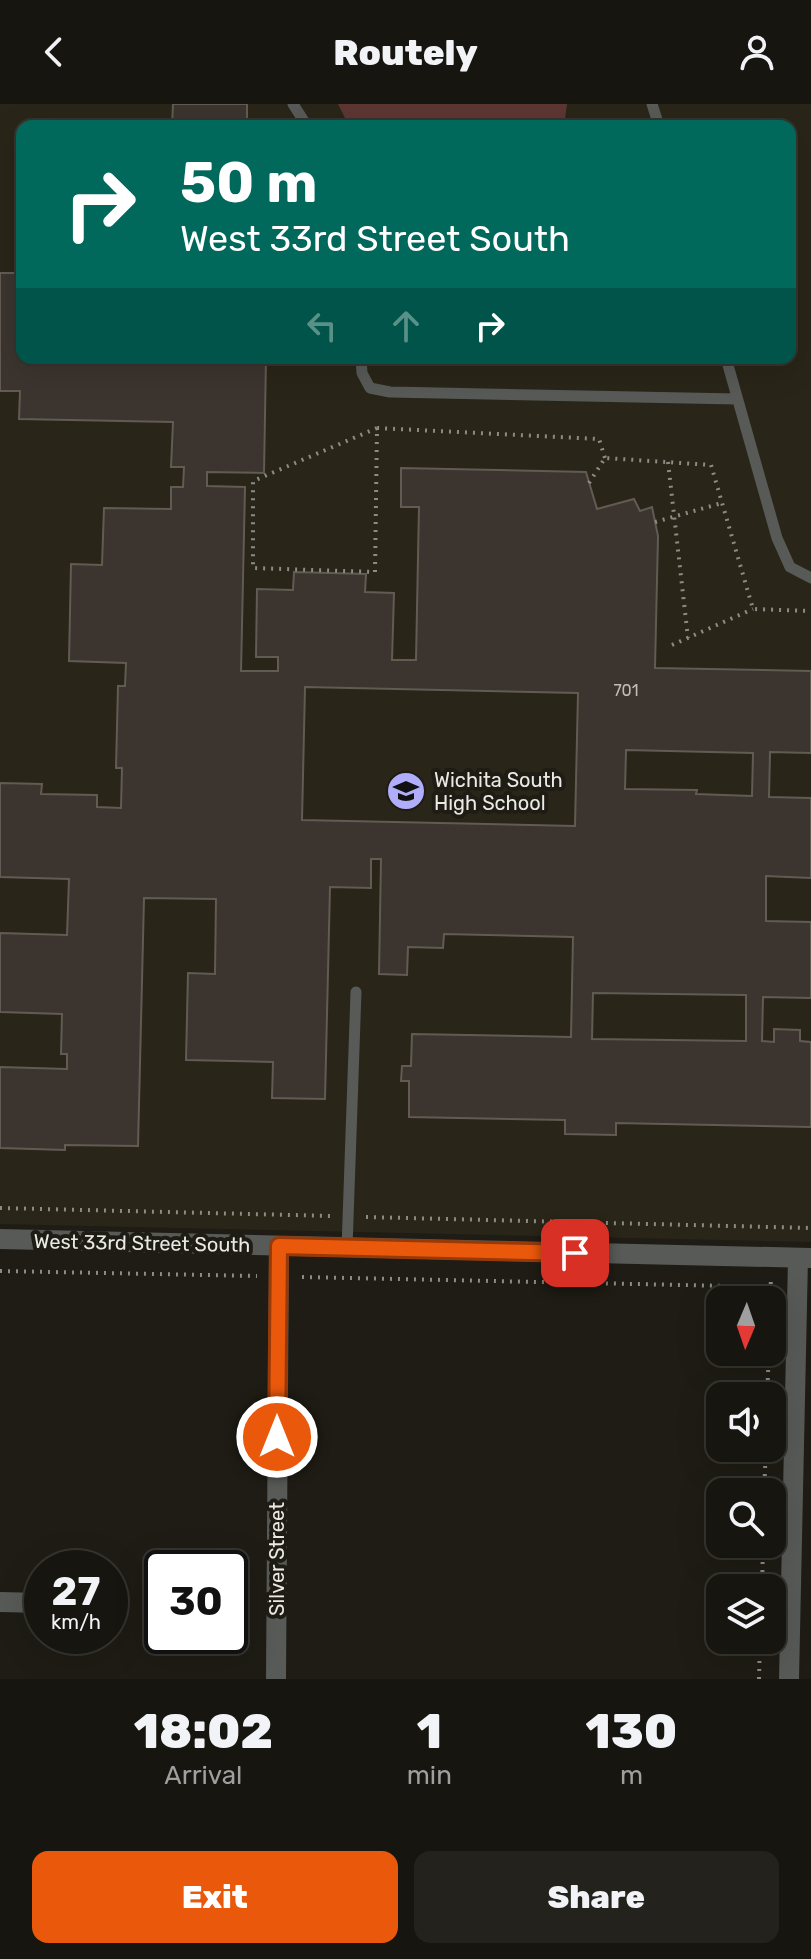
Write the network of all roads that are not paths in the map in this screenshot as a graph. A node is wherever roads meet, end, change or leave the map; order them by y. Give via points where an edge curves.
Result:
1 (361, 364) edge
2 (728, 364) edge
3 (737, 399) junction
4 (811, 578) edge
5 (356, 992) dead end
6 (0, 1239) edge
7 (279, 1246) junction
8 (347, 1248) junction
9 (804, 1258) edge
10 (0, 1602) edge
11 (24, 1603) edge
12 (276, 1679) edge
13 (789, 1679) edge

1 - 3 lane via 370,388 390,392
2 - 3 lane
3 - 4 lane via 777,538 790,567
5 - 8 lane
6 - 7 street, West 33rd Street South
7 - 8 street, West 33rd Street South
7 - 12 street, Silver Street
8 - 9 street, West 33rd Street South
9 - 13 street via 797,1288
10 - 11 street

